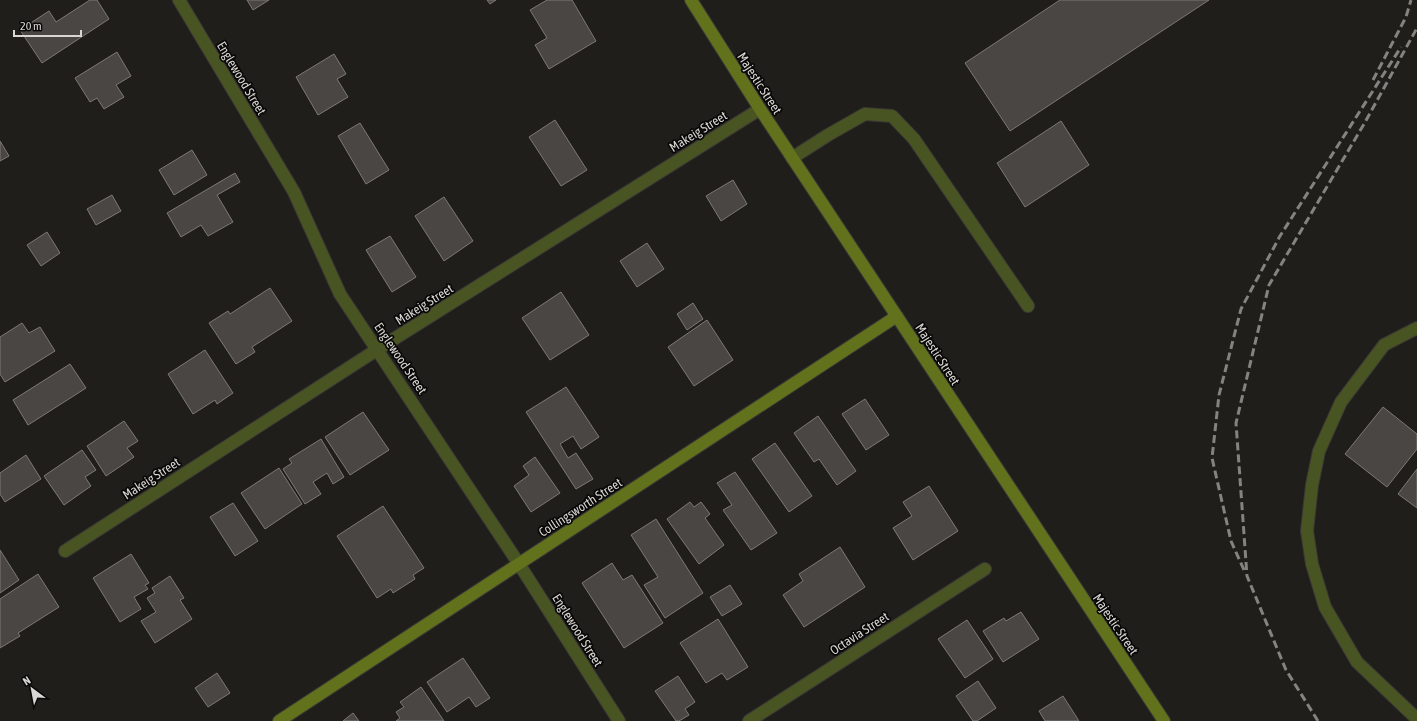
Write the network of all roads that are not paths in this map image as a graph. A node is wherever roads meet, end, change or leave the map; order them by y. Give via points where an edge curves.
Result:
1 (179, 0) edge
2 (691, 0) edge
3 (760, 109) junction
4 (792, 158) junction
5 (1028, 306) dead end
6 (897, 316) junction
7 (1417, 328) edge
8 (378, 349) junction
9 (65, 550) dead end
10 (519, 564) junction
11 (984, 569) dead end
12 (1417, 719) edge
13 (279, 721) edge
14 (619, 721) edge
15 (749, 721) edge
16 (1164, 721) edge

1 - 8 street, Englewood Street via 294,192 340,294
2 - 3 street, Majestic Street
3 - 4 street, Majestic Street
3 - 8 street, Makeig Street
4 - 5 street via 865,114 892,116 914,139
4 - 6 street, Majestic Street
6 - 10 street, Collingsworth Street
6 - 16 street, Majestic Street
7 - 12 street via 1384,345 1341,402 1319,451 1307,531 1312,564 1325,607 1357,662
8 - 9 street, Makeig Street
8 - 10 street, Englewood Street
10 - 13 street, Collingsworth Street
10 - 14 street, Englewood Street
11 - 15 street, Octavia Street

